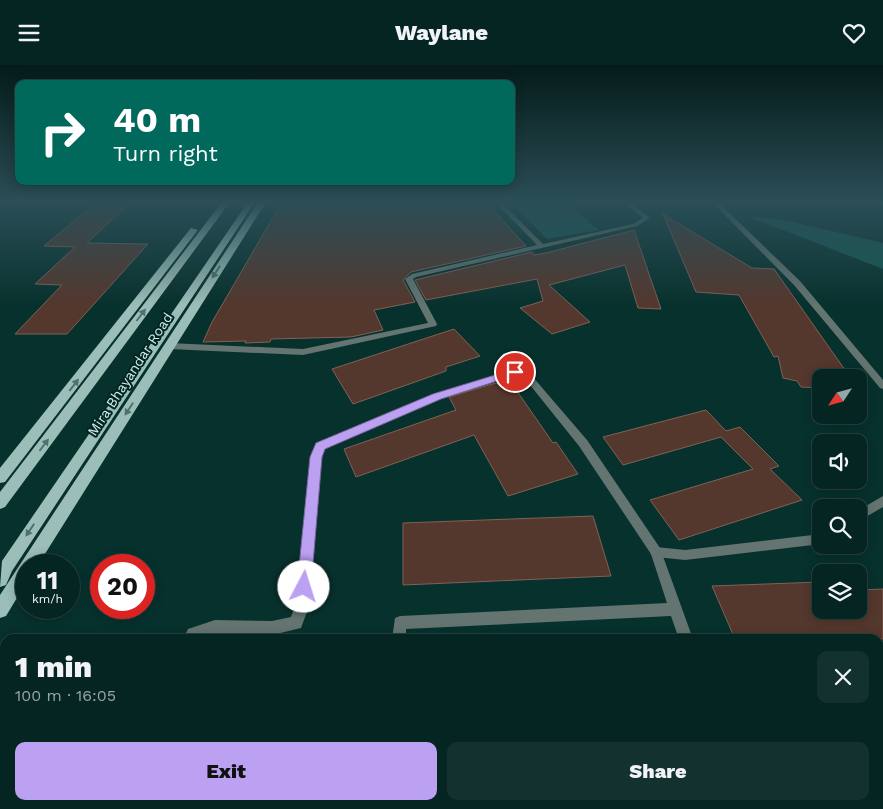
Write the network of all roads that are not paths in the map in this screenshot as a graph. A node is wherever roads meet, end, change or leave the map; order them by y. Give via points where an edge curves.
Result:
1 (189, 237) edge
2 (200, 237) edge
3 (228, 237) edge
4 (240, 237) edge
5 (533, 237) edge
6 (586, 237) edge
7 (750, 237) edge
8 (543, 247) junction
9 (169, 346) junction
10 (883, 386) edge
11 (0, 478) edge
12 (883, 501) edge
13 (0, 503) edge
14 (867, 511) edge
15 (812, 540) edge
16 (656, 552) junction
17 (36, 554) edge
18 (0, 580) edge
19 (15, 586) edge
20 (675, 609) junction
21 (0, 610) edge
22 (193, 634) edge
23 (399, 634) edge
24 (684, 634) edge

11 -> 1 main road
13 -> 2 main road
3 -> 18 main road
4 -> 9 main road, Mira Bhayandar Road
5 - 8 street
6 - 8 street
7 - 10 street via 797,283
8 - 9 street via 414,275 409,279 433,324 303,352
9 -> 17 main road, Mira Bhayandar Road
12 - 14 street
15 - 16 street via 685,555
16 - 20 street
16 - 22 street via 584,443 529,378 515,372 437,396 320,446 316,457 302,606 296,623 272,627 215,627
19 - 21 main road
20 - 23 street via 400,623
20 - 24 street

